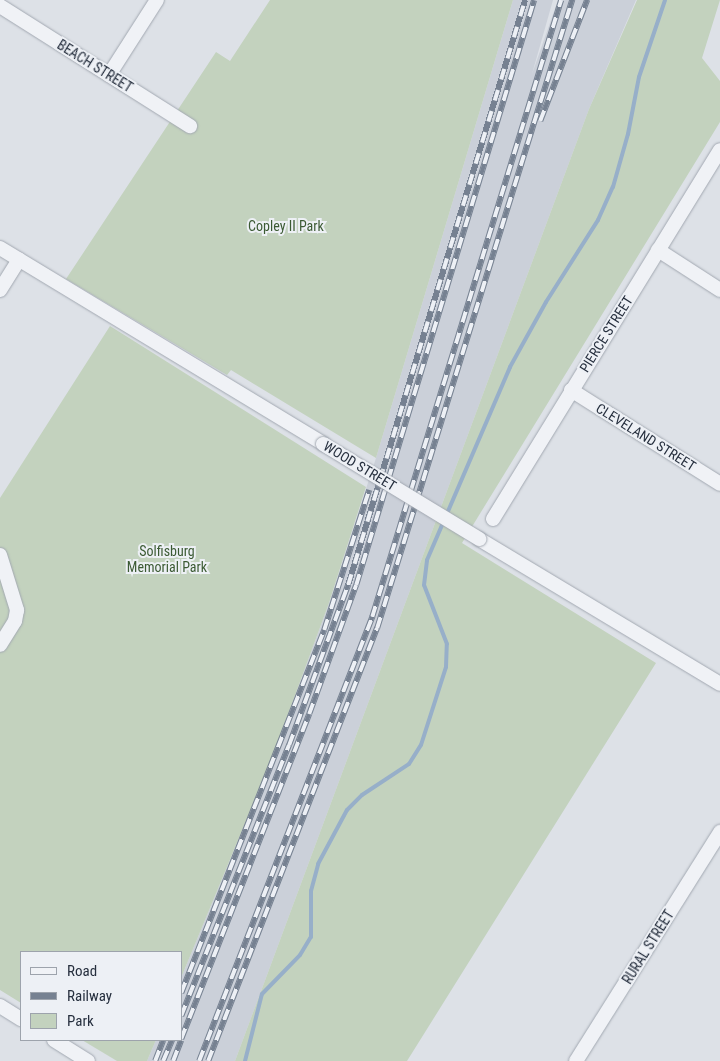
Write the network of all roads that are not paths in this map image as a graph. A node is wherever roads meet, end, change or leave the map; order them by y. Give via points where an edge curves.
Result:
1 (158, 0) edge
2 (0, 6) edge
3 (109, 76) junction
4 (190, 126) dead end
5 (720, 150) edge
6 (0, 248) edge
7 (658, 250) junction
8 (19, 260) junction
9 (0, 290) edge
10 (720, 290) edge
11 (571, 390) junction
12 (720, 484) edge
13 (493, 519) dead end
14 (0, 555) edge
15 (0, 645) edge
16 (720, 684) edge
17 (720, 832) edge
18 (0, 1006) edge
19 (20, 1018) edge
20 (56, 1041) edge
21 (83, 1058) edge
22 (576, 1061) edge

1 - 3 street
2 - 3 street, BEACH STREET
3 - 4 street, BEACH STREET
5 - 7 street, PIERCE STREET
6 - 8 street, WOOD STREET
7 - 10 street
7 - 11 street, PIERCE STREET
8 - 9 street
8 - 16 street, WOOD STREET, bridge
11 - 12 street, CLEVELAND STREET
11 - 13 street, PIERCE STREET
14 - 15 street via 17,610 15,621
17 - 22 street, RURAL STREET
18 - 19 street
20 - 21 street

